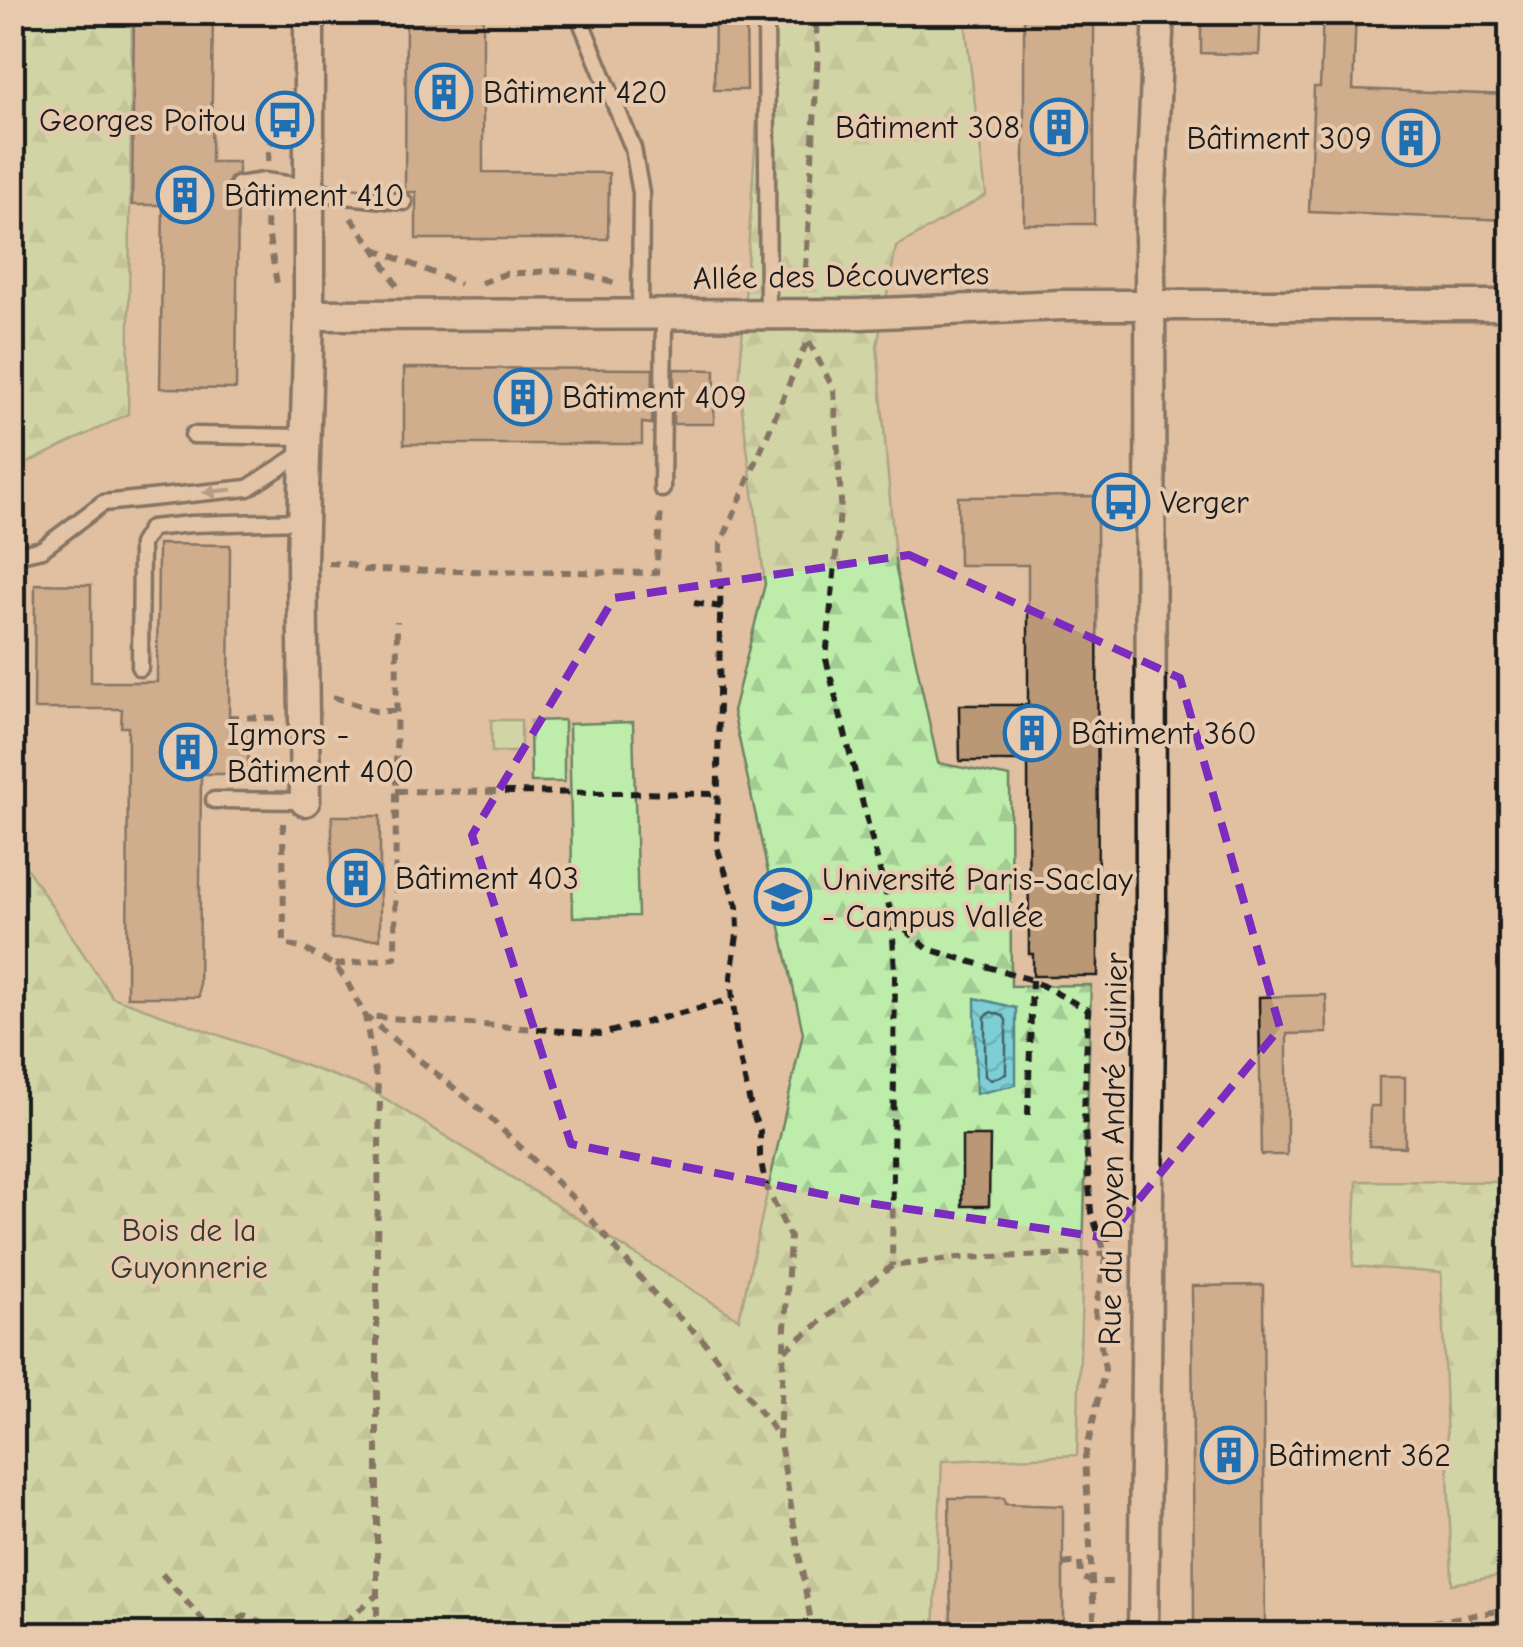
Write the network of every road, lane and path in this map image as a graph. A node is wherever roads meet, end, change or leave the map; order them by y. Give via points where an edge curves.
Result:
1 (309, 12) edge
2 (576, 12) edge
3 (766, 12) edge
4 (815, 12) edge
5 (1159, 12) edge
6 (238, 185) dead end
7 (310, 186) junction
8 (404, 202) dead end
9 (343, 208) dead end
10 (375, 249) junction
11 (400, 292) dead end
12 (804, 300) dead end
13 (1150, 305) junction
14 (1510, 305) edge
15 (648, 306) junction
16 (768, 314) junction
17 (309, 315) junction
18 (193, 434) dead end
19 (305, 444) junction
20 (662, 489) joint
21 (304, 521) junction
22 (12, 556) edge
23 (312, 561) dead end
24 (694, 603) dead end
25 (722, 607) junction
26 (397, 620) dead end
27 (140, 668) dead end
28 (327, 695) dead end
29 (396, 711) junction
30 (229, 717) dead end
31 (288, 718) dead end
32 (396, 790) junction
33 (717, 794) junction
34 (214, 800) dead end
35 (294, 806) junction
36 (892, 918) junction
37 (334, 965) junction
38 (1032, 980) junction
39 (733, 999) junction
40 (365, 1016) junction
41 (1028, 1116) dead end
42 (1146, 1250) junction
43 (1106, 1255) junction
44 (892, 1266) junction
45 (785, 1350) junction
46 (779, 1436) junction
47 (1063, 1564) dead end
48 (162, 1574) dead end
49 (1092, 1582) junction
50 (1119, 1582) dead end
51 (378, 1594) junction
52 (1510, 1609) edge
53 (288, 1634) edge
54 (331, 1634) edge
55 (377, 1634) edge
56 (813, 1634) edge
57 (1095, 1634) edge
58 (1143, 1634) edge
59 (1361, 1634) edge

1 - 7 street
2 - 15 lane via 633,148
3 - 16 lane
4 - 12 path
5 - 13 street, Rue du Doyen André Guinier
6 - 7 lane via 264,180
7 - 8 lane
7 - 17 street
9 - 10 path
10 - 11 path
10 - 15 path via 468,288 506,274 567,270
13 - 14 street, Allée des Découvertes
13 - 16 street, Allée des Découvertes
13 - 42 street, Rue du Doyen André Guinier
15 - 16 street, Allée des Découvertes
15 - 17 street, Allée des Découvertes
15 - 20 lane
17 - 19 street
18 - 19 lane
19 - 21 street
19 -> 22 lane via 248,488 102,502 42,549
20 - 23 path via 656,573 364,570
21 - 27 lane via 151,528 142,544
21 - 35 street
24 - 25 path
25 - 33 path
25 - 36 path via 721,544 808,340 834,390 842,501 826,659
26 - 29 path
28 - 29 path
29 - 32 path
30 - 31 path
32 - 33 path
32 - 37 path via 395,958
33 - 39 path via 717,847 737,907
34 - 35 lane
35 - 37 path via 284,944
36 - 38 path via 928,949
36 - 44 path
37 - 40 path
38 - 41 path
38 - 43 path via 1088,1010 1084,1115 1091,1212
39 - 40 path via 602,1034
39 - 45 path via 765,1182 790,1238
40 - 46 path via 486,1113 573,1198 701,1338
40 - 51 path via 380,1100
42 - 43 path
42 - 58 street, Rue du Doyen André Guinier
43 - 44 path
43 - 49 path via 1095,1310 1105,1370 1086,1445
44 - 45 path
45 - 46 path
46 - 56 path
47 - 49 path via 1080,1562 1081,1577
48 - 53 path via 215,1634 246,1616
49 - 50 path
49 - 57 path
51 - 54 path
51 - 55 path
52 - 59 path

